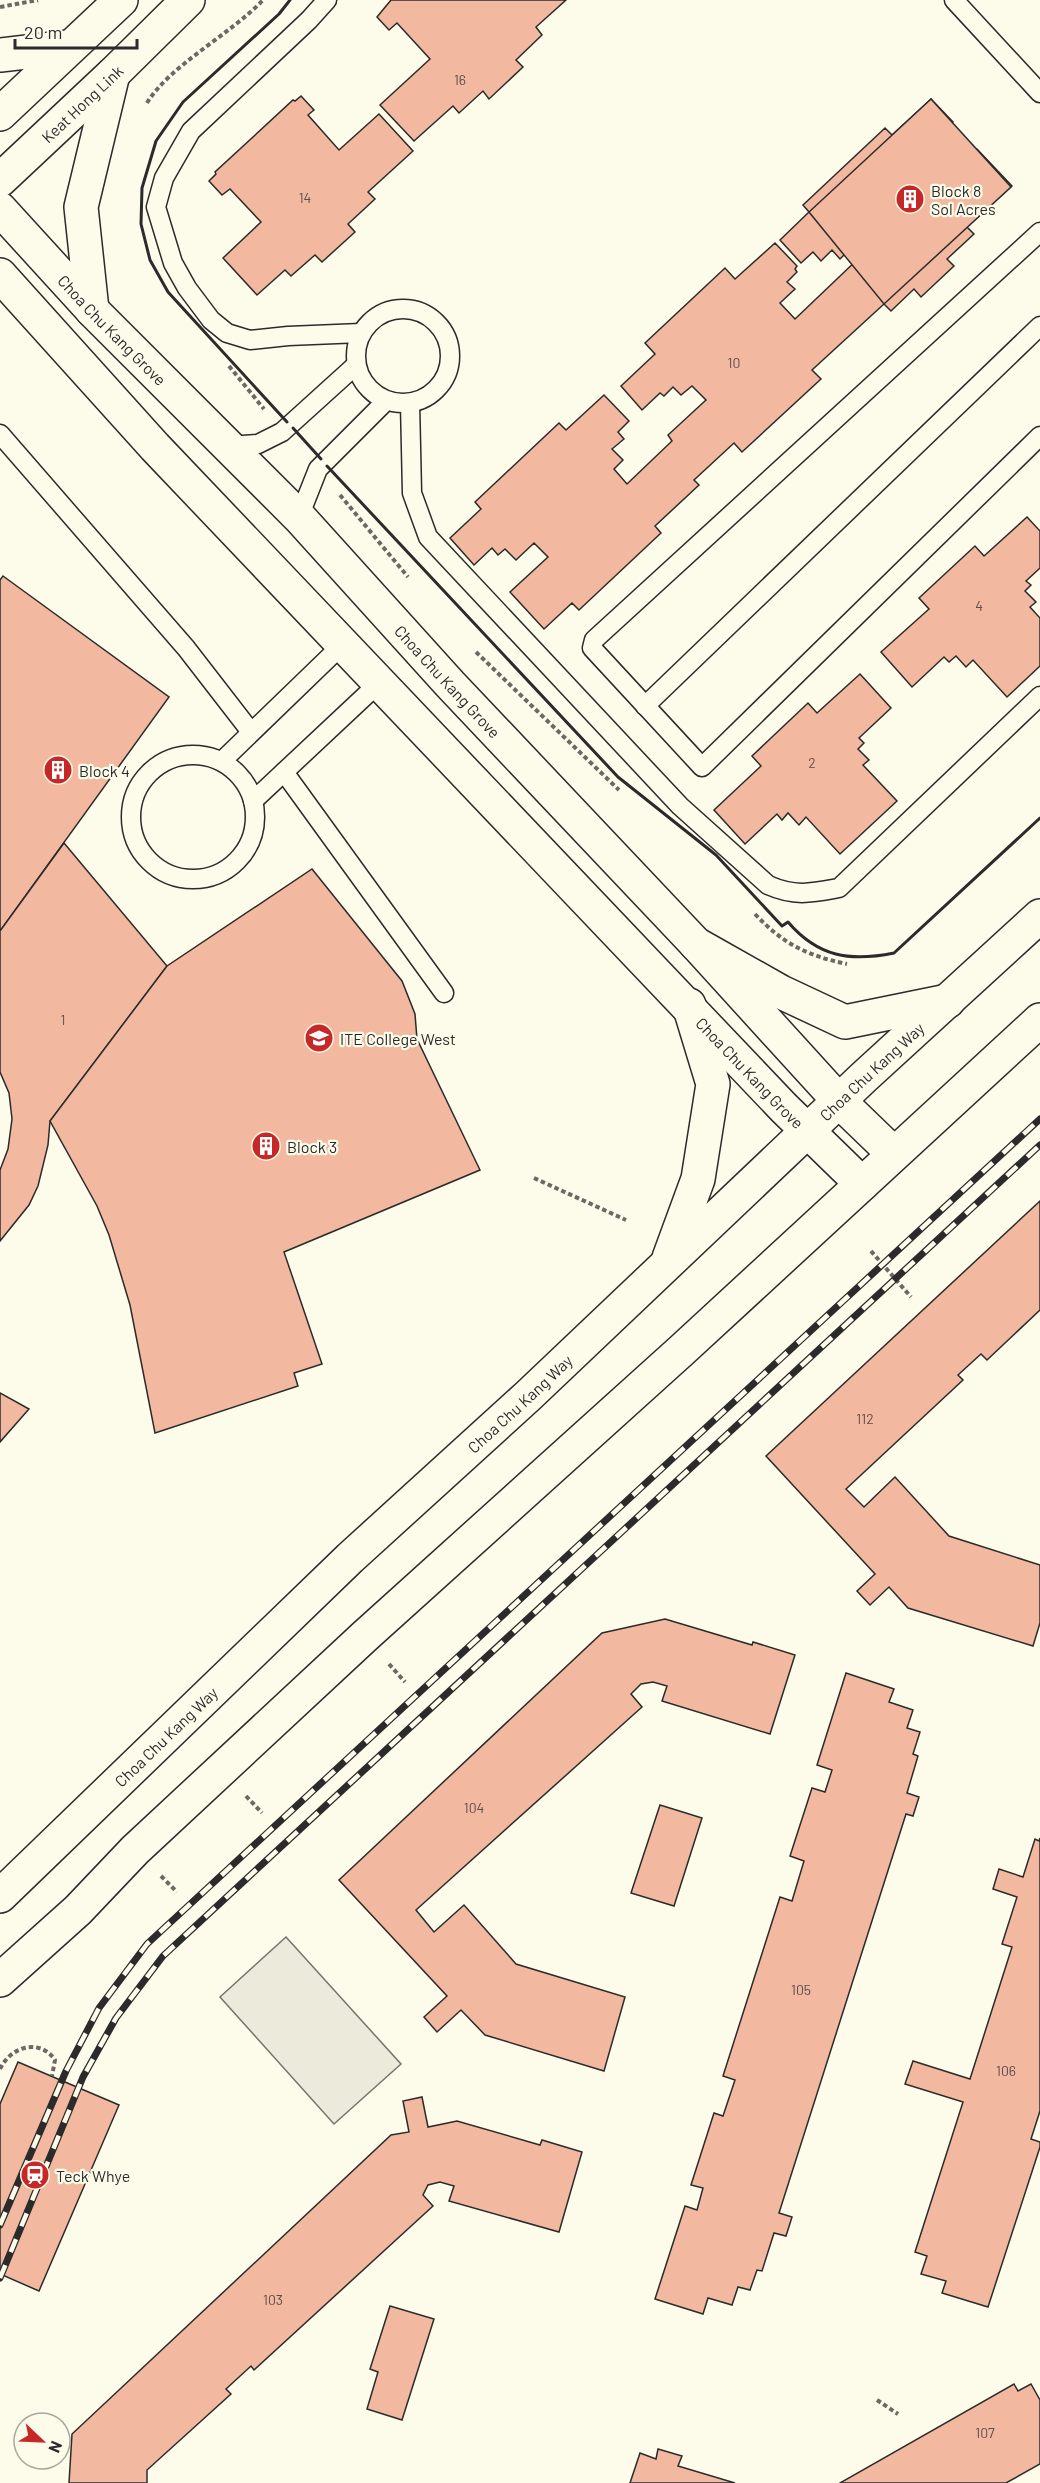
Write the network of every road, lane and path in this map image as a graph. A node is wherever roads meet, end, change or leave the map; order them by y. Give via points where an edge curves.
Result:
1 (38, 0) edge
2 (121, 0) edge
3 (188, 0) edge
4 (263, 0) edge
5 (327, 0) edge
6 (954, 0) edge
7 (0, 7) edge
8 (69, 47) junction
9 (0, 55) edge
10 (113, 74) junction
11 (1040, 93) edge
12 (144, 110) dead end
13 (0, 114) edge
14 (0, 180) edge
15 (0, 209) edge
16 (1040, 232) edge
17 (0, 274) edge
18 (92, 310) junction
19 (1040, 326) edge
20 (361, 333) junction
21 (356, 365) junction
22 (386, 401) junction
23 (410, 403) junction
24 (0, 434) edge
25 (1040, 436) edge
26 (230, 446) junction
27 (299, 517) junction
28 (343, 644) junction
29 (380, 682) junction
30 (1040, 696) edge
31 (645, 706) junction
32 (251, 732) junction
33 (222, 761) junction
34 (284, 772) junction
35 (253, 801) junction
36 (1040, 916) edge
37 (696, 944) junction
38 (444, 993) dead end
39 (948, 1001) junction
40 (689, 1005) junction
41 (1040, 1020) edge
42 (839, 1101) junction
43 (807, 1131) junction
44 (894, 1154) junction
45 (534, 1178) dead end
46 (862, 1185) junction
47 (626, 1220) dead end
48 (872, 1251) dead end
49 (666, 1266) junction
50 (911, 1297) dead end
51 (0, 1896) edge
52 (0, 1980) edge
53 (0, 2069) edge
54 (52, 2076) dead end
55 (877, 2400) dead end
56 (898, 2414) dead end

1 - 7 path
2 - 8 main road
3 - 10 main road, Keat Hong Link
4 - 12 path via 170,77
5 - 20 lane via 191,131 164,178 156,207 172,262 186,288 211,320 227,333 250,340
6 - 11 lane
8 - 9 main road
8 - 13 main road
10 - 14 main road, Keat Hong Link
10 - 18 main road via 81,207
15 - 18 main road, Choa Chu Kang Grove
16 - 31 lane via 594,640 592,648
17 - 28 main road, Choa Chu Kang Grove via 155,447
18 - 26 main road, Choa Chu Kang Grove
19 - 31 lane
20 - 21 lane
20 - 23 lane via 371,320 400,308 417,310 442,329 449,343 447,374 426,398
21 - 22 lane via 372,393
21 - 26 lane via 282,432 258,444
22 - 23 lane
22 - 27 lane via 318,469
23 - 30 lane via 412,493 428,537 680,806 768,885 804,894 839,888
24 - 32 lane via 186,648
25 - 31 lane via 702,767
26 - 27 main road, Choa Chu Kang Grove
27 - 37 main road, Choa Chu Kang Grove via 465,700
28 - 29 main road, Choa Chu Kang Grove
28 - 32 lane
29 - 34 lane
29 - 40 main road, Choa Chu Kang Grove
32 - 33 lane
33 - 35 lane via 242,777
33 - 35 lane via 197,754 171,758 149,772 134,794 130,820 136,846 153,866 176,878 202,879 227,870 245,851 254,827
34 - 35 lane
34 - 38 lane
36 - 39 main road, Choa Chu Kang Way
37 - 39 main road via 781,992 845,1022
37 - 42 main road, Choa Chu Kang Grove
39 - 42 main road, Choa Chu Kang Way
40 - 43 main road, Choa Chu Kang Grove
40 - 49 main road via 713,1084 698,1179
41 - 44 main road
42 - 43 main road, Choa Chu Kang Way
42 - 44 main road, Choa Chu Kang Grove
43 - 46 main road, Choa Chu Kang Grove
43 - 49 main road, Choa Chu Kang Way
44 - 46 main road
45 - 47 path
46 - 52 main road via 366,1636
48 - 50 path
49 - 51 main road, Choa Chu Kang Way via 350,1558
53 - 54 path via 12,2053 23,2047 37,2048 49,2052 55,2060
55 - 56 path

